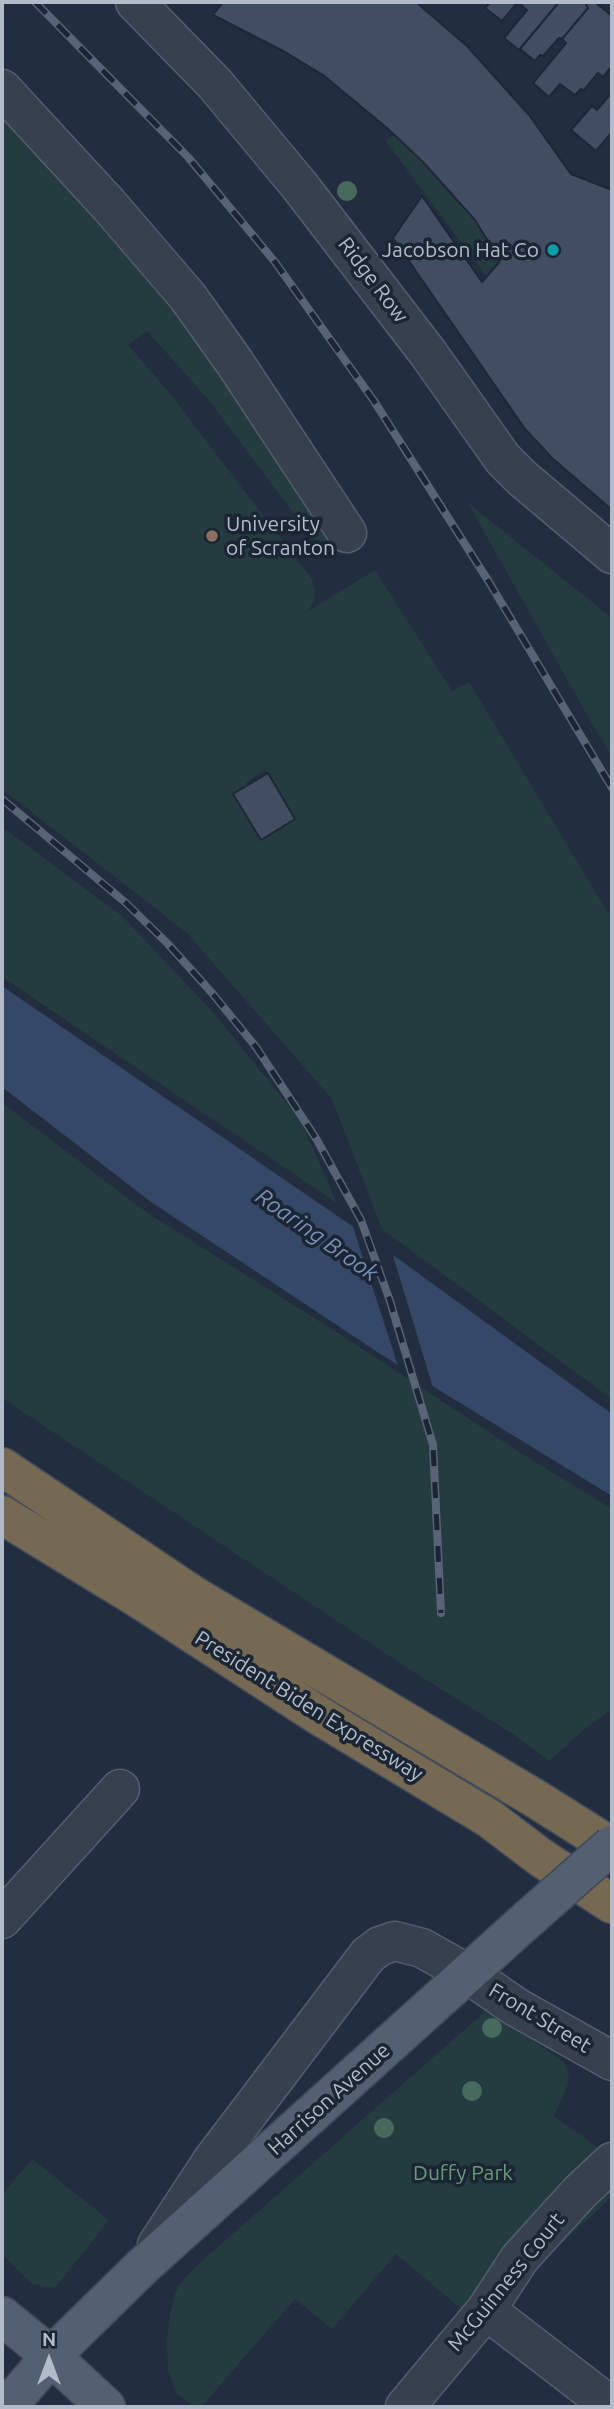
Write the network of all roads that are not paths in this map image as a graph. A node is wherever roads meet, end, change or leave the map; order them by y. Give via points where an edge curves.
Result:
1 (135, 2) edge
2 (2, 89) edge
3 (347, 533) dead end
4 (612, 554) edge
5 (2, 1467) edge
6 (2, 1515) edge
7 (120, 1789) dead end
8 (612, 1846) edge
9 (612, 1904) edge
10 (6, 1905) edge
11 (468, 1974) junction
12 (612, 2061) edge
13 (612, 2162) edge
14 (143, 2266) junction
15 (486, 2310) junction
16 (2, 2316) edge
17 (51, 2356) junction
18 (7, 2407) edge
19 (106, 2407) edge
20 (405, 2407) edge
21 (612, 2407) edge

1 - 4 street, Ridge Row via 215,84 299,185 503,459
2 - 3 street via 188,297
5 - 8 highway, President Biden Expressway via 193,1595
6 - 9 highway, President Biden Expressway via 490,1819
7 - 10 street
8 - 11 main road, Harrison Avenue, bridge
11 - 12 street, Front Street
11 - 14 main road, Harrison Avenue
11 - 14 street, Front Street via 408,1943 394,1941 368,1955 212,2161
13 - 15 street, McGuinness Court via 520,2258
14 - 17 main road, Harrison Avenue
15 - 20 street, McGuinness Court
15 - 21 street
16 - 17 main road
17 - 18 main road, Harrison Avenue
17 - 19 main road

